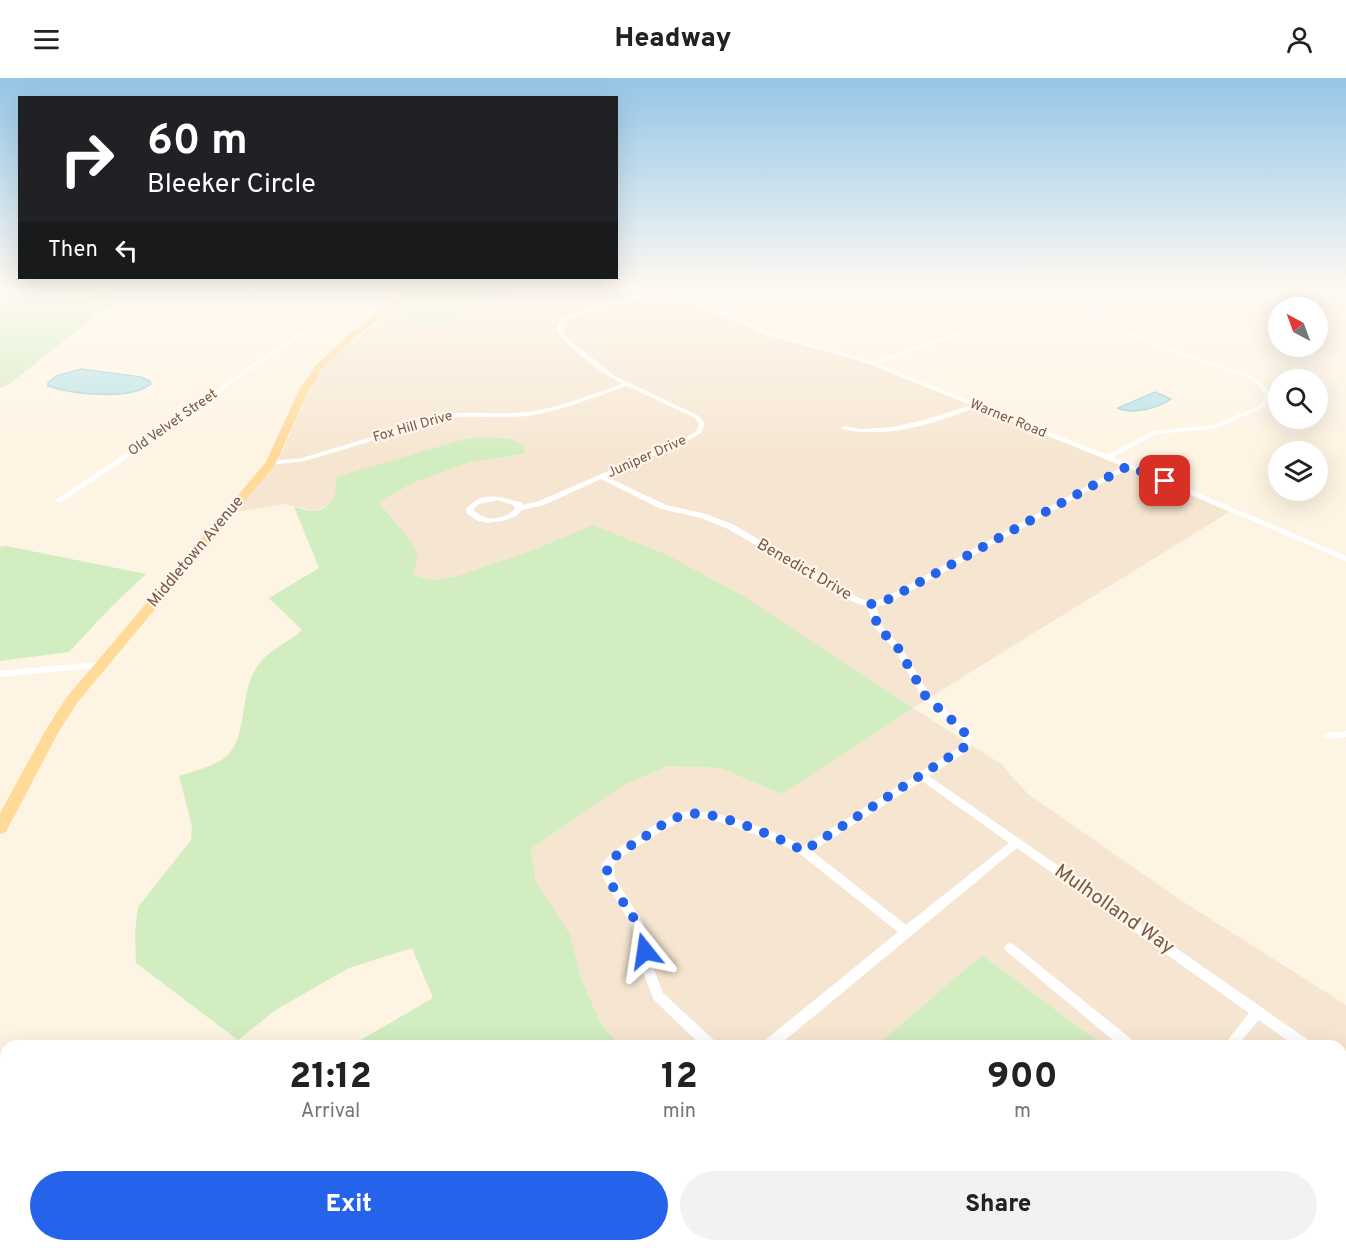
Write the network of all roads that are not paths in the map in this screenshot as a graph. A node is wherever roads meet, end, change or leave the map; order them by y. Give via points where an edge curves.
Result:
1 (282, 347) edge
2 (339, 347) edge
3 (575, 347) edge
4 (813, 347) edge
5 (920, 347) edge
6 (1164, 347) edge
7 (872, 364) junction
8 (627, 384) junction
9 (974, 406) junction
10 (844, 428) dead end
11 (1106, 458) junction
12 (271, 463) junction
13 (1128, 466) junction
14 (602, 477) junction
15 (59, 500) dead end
16 (520, 508) junction
17 (1346, 559) edge
18 (871, 604) junction
19 (99, 665) junction
20 (0, 674) edge
21 (1346, 734) edge
22 (1327, 736) dead end
23 (922, 776) junction
24 (0, 828) edge
25 (1017, 842) junction
26 (804, 851) junction
27 (906, 932) junction
28 (1010, 948) dead end
29 (1258, 1012) junction
30 (705, 1040) edge
31 (775, 1040) edge
32 (1123, 1040) edge
33 (1234, 1040) edge
34 (1298, 1040) edge

1 - 15 street, Old Velvet Street
2 - 12 main road, Middletown Avenue via 304,390
3 - 8 street, Juniper Drive
4 - 7 street, Warner Road
5 - 7 street
6 - 11 street via 1248,375 1269,396 1262,406 1215,427 1156,432
7 - 9 street, Warner Road
8 - 12 street, Fox Hill Drive via 543,411 447,416 303,460
8 - 14 street, Juniper Drive via 697,417 701,427 689,438
9 - 10 street via 916,425 865,431
9 - 11 street, Warner Road
11 - 13 street, Warner Road
12 - 19 main road, Middletown Avenue
13 - 17 street, Warner Road
13 - 18 street, Benedict Drive via 893,597
14 - 16 street, Juniper Drive via 542,503
14 - 18 street, Benedict Drive via 664,507 731,527 847,596
16 - 16 street, Juniper Drive via 515,514 496,520 477,518 470,512 477,502 491,499 512,501
18 - 23 street via 878,627 898,648 926,697 968,741 962,750
19 - 20 street
19 - 24 main road, Middletown Avenue via 51,733
21 - 22 street
23 - 25 street, Mulholland Way
23 - 26 street
25 - 27 street
25 - 29 street, Mulholland Way
26 - 27 street
26 - 30 street via 722,819 691,814 658,828 608,864 613,887 641,932 658,996
27 - 31 street
28 - 32 street
29 - 33 street
29 - 34 street, Mulholland Way

